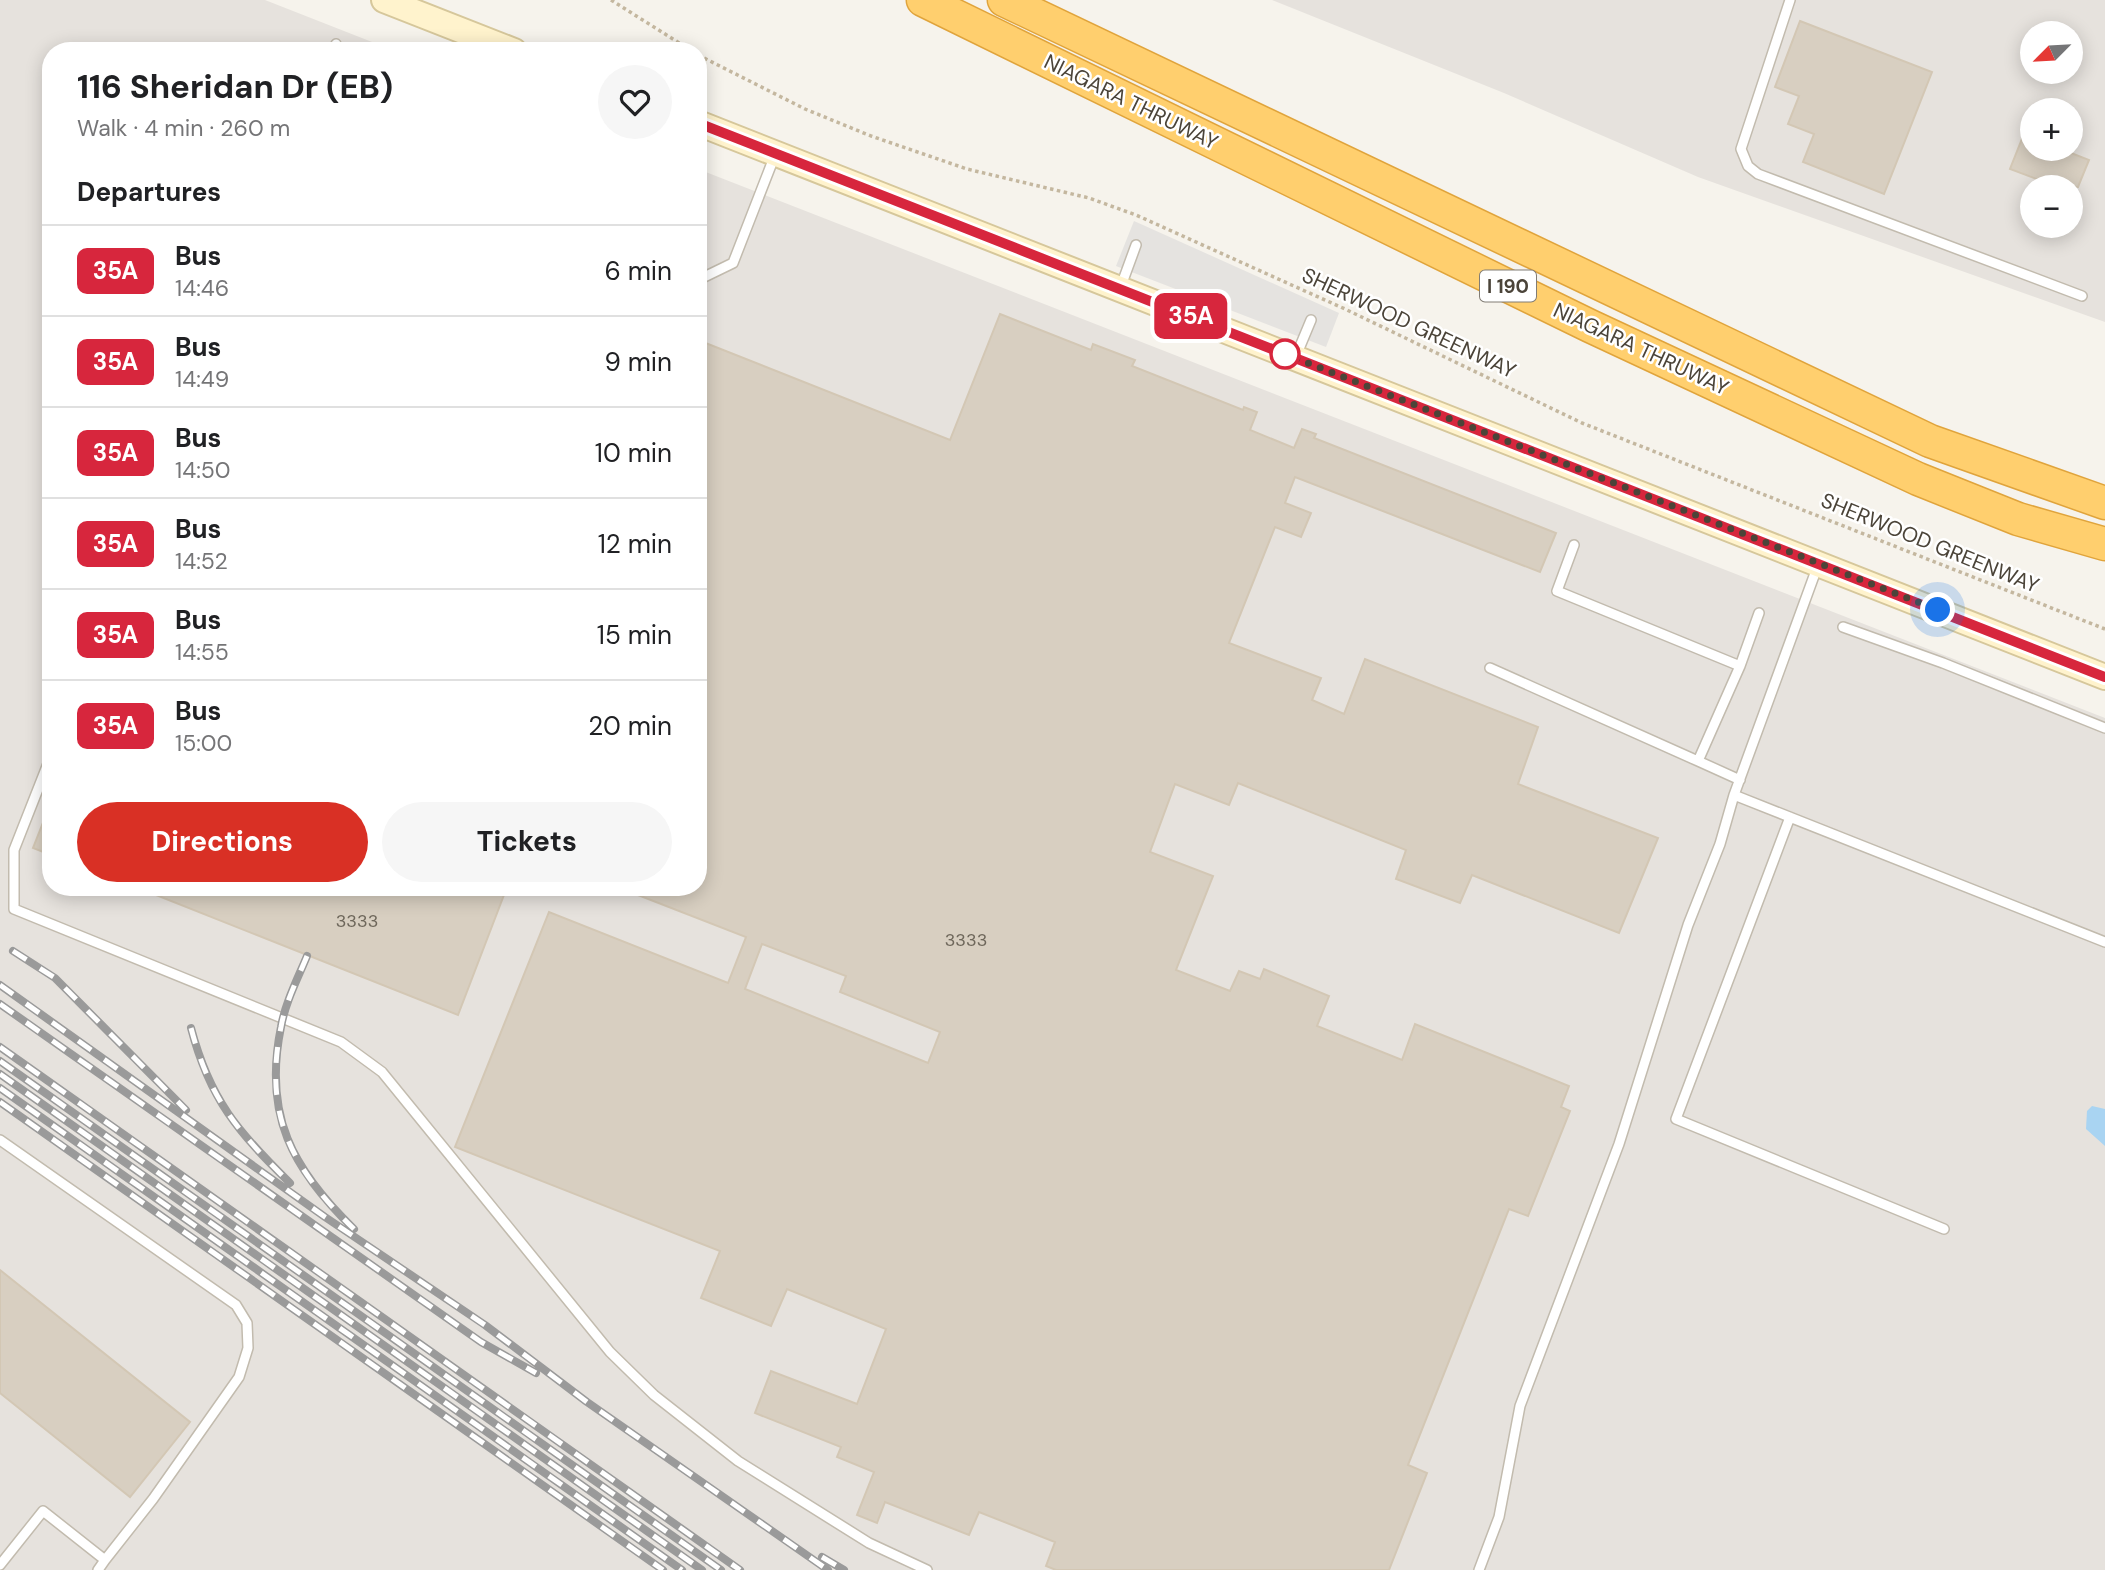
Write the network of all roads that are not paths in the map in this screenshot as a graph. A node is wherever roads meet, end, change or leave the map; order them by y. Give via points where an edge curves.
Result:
1 (384, 0) edge
2 (923, 0) edge
3 (1004, 0) edge
4 (1790, 0) edge
5 (491, 42) edge
6 (707, 126) edge
7 (776, 153) junction
8 (1136, 245) dead end
9 (707, 276) edge
10 (1119, 289) junction
11 (2082, 296) dead end
12 (1311, 320) dead end
13 (1296, 358) junction
14 (2105, 503) edge
15 (2105, 544) edge
16 (1574, 545) dead end
17 (1818, 563) junction
18 (1759, 612) dead end
19 (1843, 626) dead end
20 (1741, 666) junction
21 (1490, 668) dead end
22 (2105, 677) edge
23 (2105, 728) edge
24 (1698, 761) junction
25 (42, 779) edge
26 (1740, 780) junction
27 (1734, 795) junction
28 (1790, 817) junction
29 (2105, 942) edge
30 (0, 1140) edge
31 (1944, 1229) dead end
32 (105, 1560) junction
33 (0, 1565) edge
34 (98, 1570) edge
35 (928, 1570) edge
36 (1479, 1570) edge

1 - 5 main road
2 - 15 highway, NIAGARA THRUWAY / I 190 via 1590,326 1917,479 2018,519
3 - 14 highway, NIAGARA THRUWAY / I 190 via 1930,442
4 - 11 lane via 1741,149 1748,166 1758,174
6 - 7 main road
7 - 9 lane via 733,263
7 - 10 main road
8 - 10 lane
10 - 13 main road
12 - 13 lane
13 - 17 main road
16 - 20 lane via 1557,591
17 - 22 main road
17 - 26 lane
18 - 20 lane
19 - 23 lane
20 - 24 lane
21 - 24 lane
24 - 26 lane
25 - 35 lane via 14,850 13,909 341,1042 382,1072 610,1352 654,1395 738,1461 869,1543
26 - 27 lane
27 - 28 lane
27 - 36 lane via 1619,1144 1520,1406 1499,1517
28 - 29 lane
28 - 31 lane via 1676,1119
30 - 32 lane via 236,1305 247,1323 248,1348 239,1377
32 - 33 lane via 43,1511
32 - 34 lane

